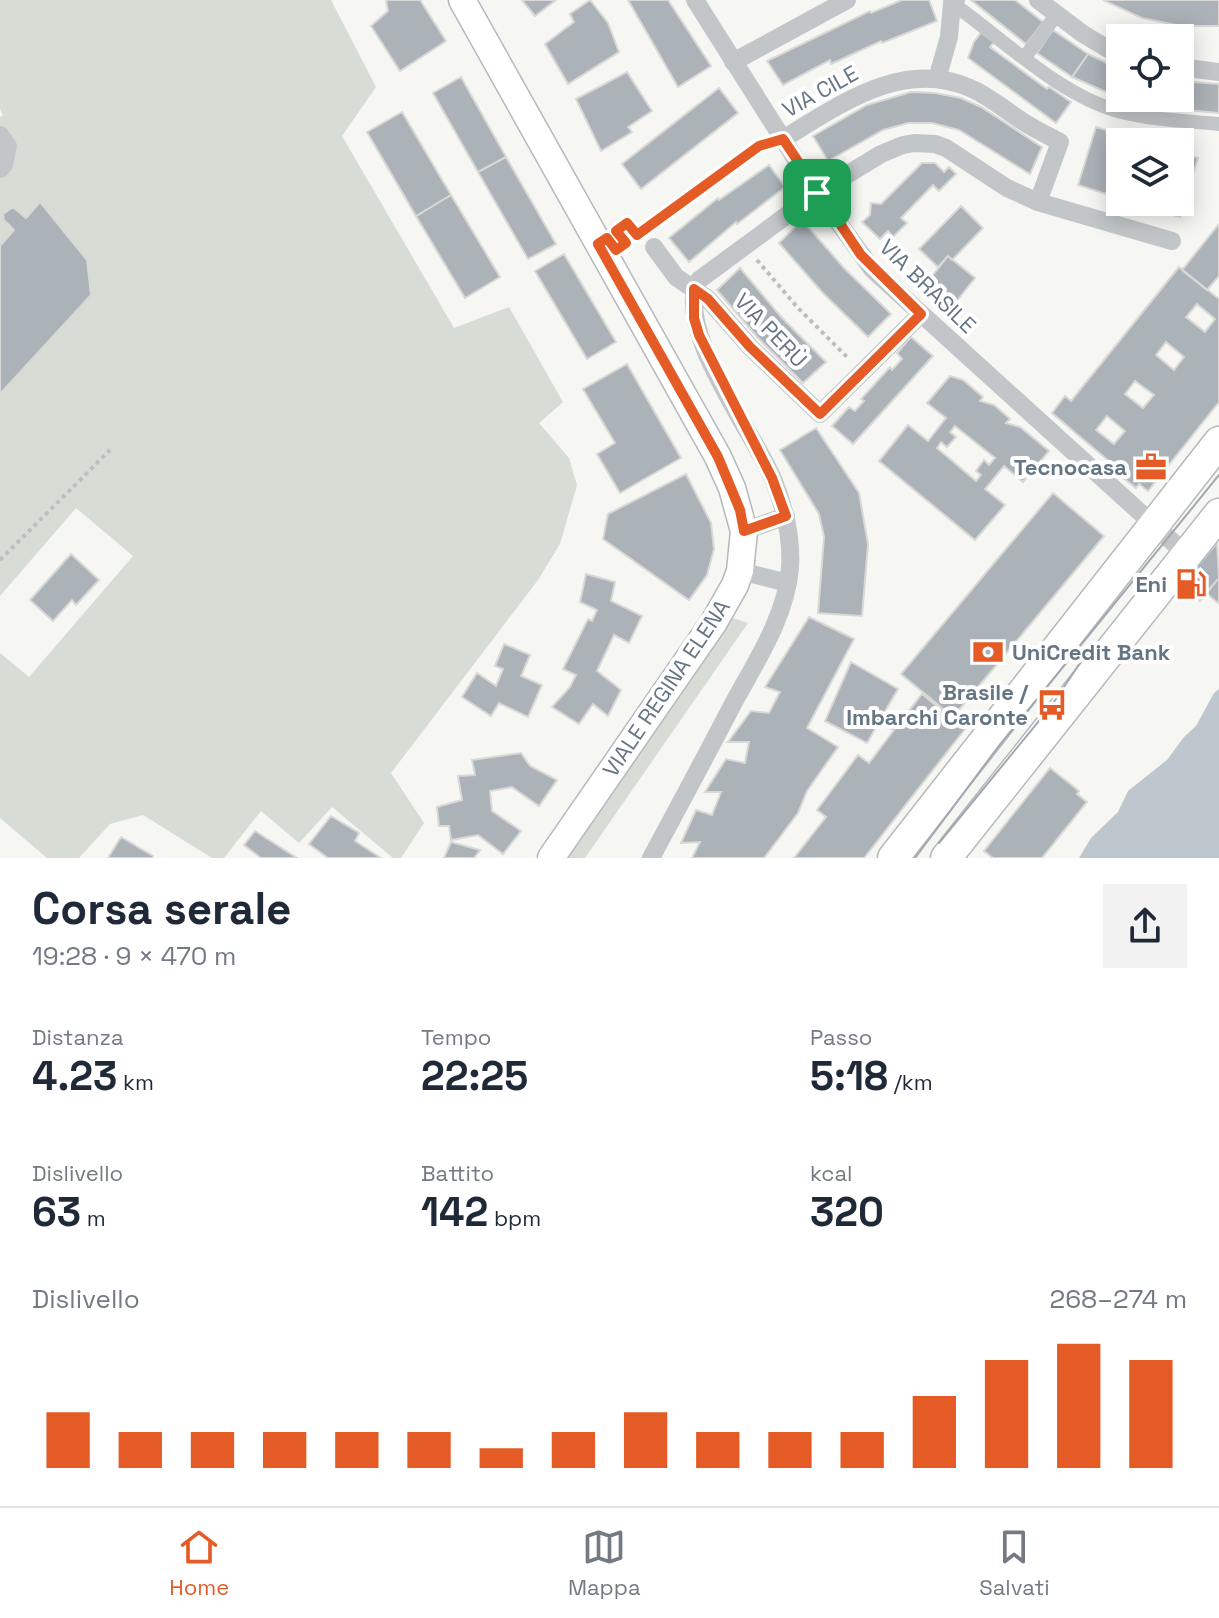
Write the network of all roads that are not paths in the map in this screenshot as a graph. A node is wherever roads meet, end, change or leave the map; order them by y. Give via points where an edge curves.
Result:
1 (462, 0) edge
2 (695, 0) edge
3 (847, 0) edge
4 (1038, 0) edge
5 (953, 1) edge
6 (1057, 14) junction
7 (1106, 48) edge
8 (1025, 57) junction
9 (733, 62) junction
10 (1194, 69) edge
11 (1219, 72) edge
12 (937, 79) junction
13 (1219, 124) edge
14 (0, 135) edge
15 (783, 139) junction
16 (0, 169) edge
17 (817, 193) junction
18 (1038, 202) junction
19 (1172, 241) dead end
20 (654, 247) dead end
21 (696, 284) junction
22 (921, 314) junction
23 (1219, 442) edge
24 (1219, 514) edge
25 (786, 516) junction
26 (1154, 526) junction
27 (744, 531) junction
28 (1187, 555) junction
29 (740, 571) junction
30 (788, 583) junction
31 (551, 858) edge
32 (651, 858) edge
33 (893, 858) edge
34 (946, 858) edge

1 - 27 main road, VIALE REGINA ELENA via 718,457
2 - 9 street, VIA BRASILE
3 - 9 street
4 - 6 street
5 - 8 street
5 - 12 street
6 - 7 street
6 - 8 street
8 - 13 street via 1102,106
9 - 15 street, VIA BRASILE
10 - 11 street
12 - 15 street, VIA CILE via 872,89
12 - 18 street, VIA CILE via 982,94 1060,142
14 - 16 street via 8,146
15 - 17 street, VIA BRASILE
17 - 18 street via 892,149 924,143 957,154
17 - 21 street
17 - 22 street, VIA BRASILE via 872,269
18 - 19 street
20 - 21 street, VIA PERÙ via 676,277
21 - 22 street, VIA PERÙ via 750,347 820,414
21 - 25 street via 699,335
22 - 26 street, VIA BRASILE
23 - 26 main road
24 - 28 main road
25 - 27 street
25 - 30 street
26 - 28 street, VIA BRASILE
26 - 33 main road
27 - 29 main road, VIALE REGINA ELENA
28 - 34 main road
29 - 30 street
29 - 31 main road, VIALE REGINA ELENA via 714,622
30 - 32 street via 768,639

